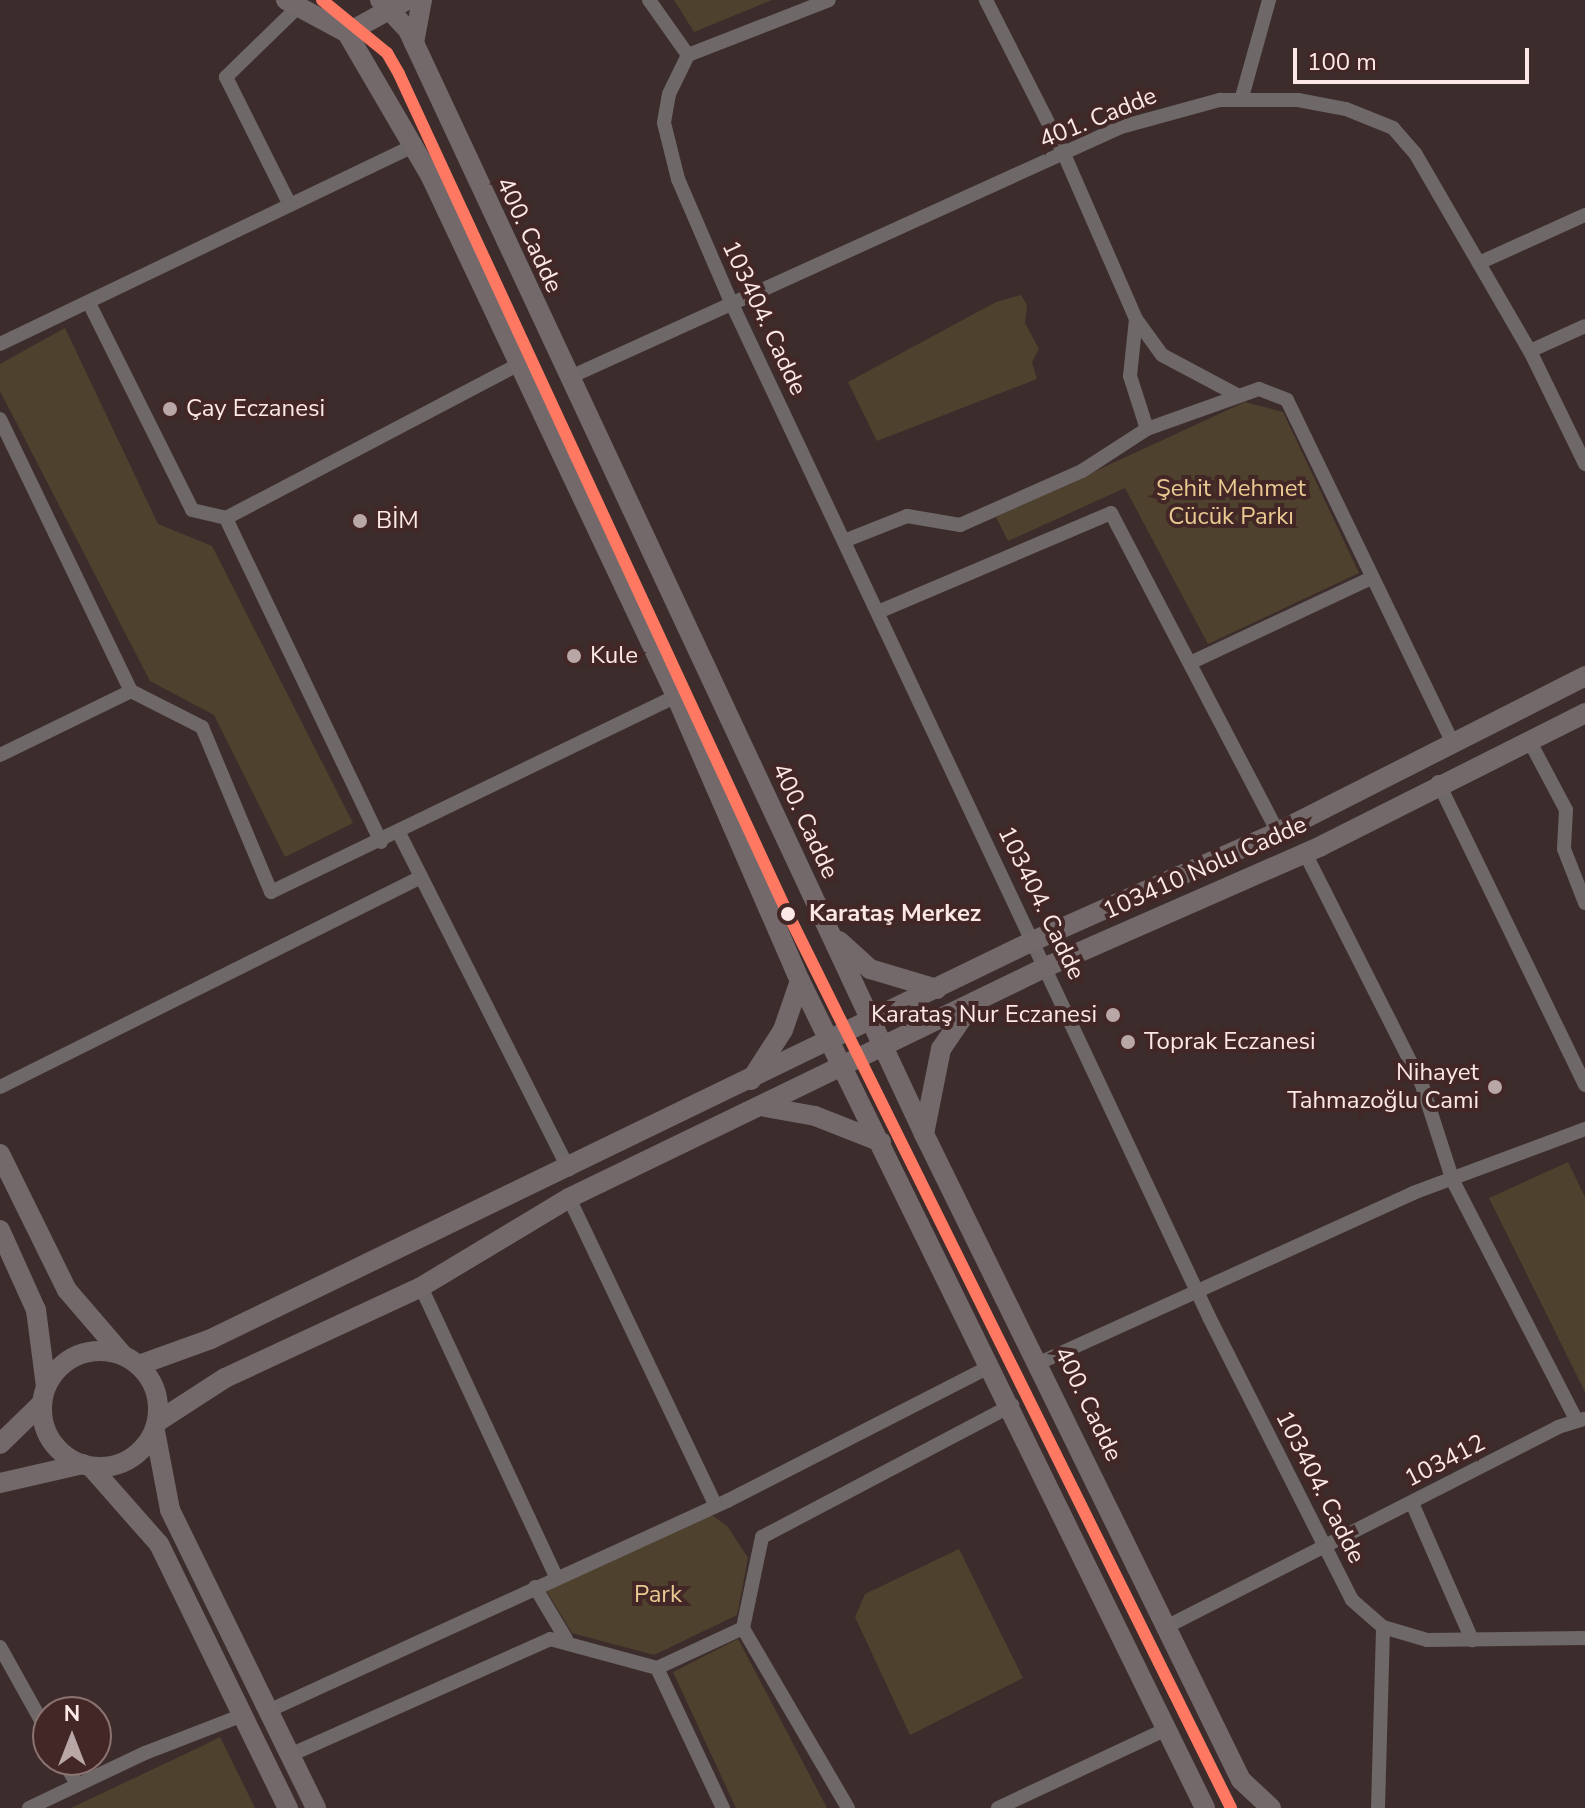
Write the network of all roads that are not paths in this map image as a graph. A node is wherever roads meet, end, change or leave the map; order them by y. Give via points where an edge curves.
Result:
1 (422, 0) edge
2 (649, 0) edge
3 (829, 0) edge
4 (986, 0) edge
5 (1269, 0) edge
6 (392, 3) edge
7 (292, 4) edge
8 (347, 33) junction
9 (411, 37) junction
10 (688, 55) junction
11 (1242, 97) junction
12 (414, 146) junction
13 (1064, 154) junction
14 (289, 203) junction
15 (1585, 215) edge
16 (1479, 263) junction
17 (731, 302) junction
18 (89, 303) junction
19 (1136, 319) junction
20 (1585, 326) edge
21 (0, 344) edge
22 (1530, 351) junction
23 (518, 365) junction
24 (568, 378) junction
25 (1239, 396) junction
26 (0, 419) edge
27 (1147, 429) junction
28 (1585, 464) edge
29 (226, 518) junction
30 (844, 541) junction
31 (1369, 579) junction
32 (878, 612) junction
33 (1190, 663) junction
34 (1585, 676) edge
35 (131, 691) junction
36 (676, 696) junction
37 (1585, 713) edge
38 (1529, 740) junction
39 (1452, 741) junction
40 (0, 755) edge
41 (1438, 782) junction
42 (1278, 832) junction
43 (399, 833) junction
44 (381, 842) junction
45 (1305, 853) junction
46 (421, 877) junction
47 (1585, 903) edge
48 (827, 929) junction
49 (1033, 941) junction
50 (1048, 966) junction
51 (800, 981) junction
52 (937, 989) junction
53 (972, 1003) junction
54 (871, 1021) junction
55 (830, 1041) junction
56 (883, 1048) junction
57 (844, 1067) junction
58 (751, 1080) junction
59 (1585, 1085) edge
60 (0, 1087) edge
61 (765, 1107) junction
62 (1585, 1129) edge
63 (924, 1134) junction
64 (881, 1142) junction
65 (0, 1154) edge
66 (569, 1170) junction
67 (1453, 1181) junction
68 (569, 1198) junction
69 (0, 1230) edge
70 (421, 1287) junction
71 (1198, 1291) junction
72 (131, 1360) junction
73 (1039, 1363) junction
74 (991, 1366) junction
75 (44, 1394) junction
76 (1012, 1405) junction
77 (1581, 1420) edge
78 (156, 1426) junction
79 (0, 1444) edge
80 (87, 1466) junction
81 (0, 1483) edge
82 (1412, 1503) junction
83 (716, 1506) junction
84 (1326, 1547) junction
85 (557, 1578) junction
86 (535, 1587) junction
87 (1166, 1627) junction
88 (1383, 1627) junction
89 (743, 1628) junction
90 (1585, 1638) edge
91 (566, 1639) junction
92 (1472, 1640) junction
93 (0, 1647) edge
94 (657, 1668) junction
95 (32, 1704) edge
96 (268, 1711) junction
97 (243, 1715) junction
98 (1167, 1729) junction
99 (290, 1755) junction
100 (72, 1776) edge
101 (77, 1784) junction
102 (1264, 1802) edge
103 (282, 1806) edge
104 (29, 1808) edge
105 (316, 1808) edge
106 (723, 1808) edge
107 (848, 1808) edge
108 (998, 1808) edge
109 (1205, 1808) edge
110 (1378, 1808) edge

1 - 9 street
2 - 10 street
3 - 10 street
4 - 13 street
5 - 11 street
6 - 8 street
6 - 9 street, 400. Cadde
7 - 8 street
7 - 14 street via 226,77
8 - 12 street
9 - 24 street, 400. Cadde
10 - 17 street, 103404. Cadde via 669,94 664,123 678,179
11 - 13 street, 401. Cadde via 1121,127
11 - 16 street, 401. Cadde via 1346,109 1393,128 1415,153
12 - 14 street
12 - 23 street
13 - 17 street, 401. Cadde
13 - 19 street
14 - 18 street
15 - 16 street
16 - 22 street, 401. Cadde
17 - 24 street, 401. Cadde
17 - 30 street, 103404. Cadde
18 - 21 street
18 - 29 street via 192,510
19 - 25 street via 1162,355
19 - 27 street via 1130,376
20 - 22 street
22 - 28 street, 401. Cadde
23 - 29 street
23 - 36 street
24 - 48 street, 400. Cadde
25 - 27 street
25 - 31 street via 1259,389 1287,400
26 - 35 street
27 - 30 street via 1082,471 960,525 907,516
29 - 44 street
30 - 32 street, 103404. Cadde
31 - 33 street
31 - 39 street
32 - 33 street via 1111,513
32 - 49 street, 103404. Cadde
33 - 42 street
34 - 39 street
35 - 40 street
35 - 44 street via 202,727 271,892
36 - 43 street
36 - 51 street
37 - 38 street, 103410 Nolu Cadde
38 - 41 street, 103410 Nolu Cadde
38 - 47 street via 1566,810 1564,849
39 - 42 street
41 - 45 street, 103410 Nolu Cadde
41 - 59 street
42 - 49 street
43 - 44 street
43 - 46 street
45 - 50 street, 103410 Nolu Cadde
45 - 67 street via 1422,1085
46 - 60 street
46 - 66 street
48 - 52 street via 870,969
48 - 54 street, 400. Cadde
49 - 50 street, 103404. Cadde
49 - 52 street
50 - 53 street, 103410 Nolu Cadde
50 - 71 street, 103404. Cadde
51 - 55 street
51 - 58 street via 783,1030
52 - 54 street
53 - 56 street, 103410 Nolu Cadde
53 - 63 street via 941,1049
54 - 55 street
54 - 56 street, 400. Cadde
55 - 57 street
55 - 58 street
56 - 57 street, 103410 Nolu Cadde
56 - 63 street, 400. Cadde
57 - 61 street, 103410 Nolu Cadde
57 - 64 street
58 - 66 street
61 - 64 street via 815,1116
61 - 68 street, 103410 Nolu Cadde
62 - 67 street
63 - 73 street, 400. Cadde
64 - 74 street
65 - 72 street via 67,1290
66 - 72 street via 211,1339
67 - 71 street via 1413,1193
67 - 77 street
68 - 70 street, 103410 Nolu Cadde
68 - 83 street
69 - 75 street via 36,1310
70 - 78 street, 103410 Nolu Cadde via 225,1378
70 - 85 street
71 - 73 street
71 - 84 street, 103404. Cadde
72 - 75 street via 106,1351 79,1355 56,1370
72 - 78 street via 158,1396
73 - 87 street, 400. Cadde
74 - 76 street
74 - 83 street
75 - 79 street
75 - 80 street via 49,1437 59,1450
76 - 89 street via 762,1537
76 - 98 street
77 - 82 street, 103412
78 - 80 street via 128,1461
78 - 96 street via 170,1510
80 - 81 street
80 - 97 street via 159,1544
82 - 84 street, 103412
82 - 92 street
83 - 85 street
84 - 87 street, 103412
84 - 88 street, 103404. Cadde via 1352,1600
85 - 86 street
86 - 91 street
86 - 96 street
87 - 102 street, 400. Cadde via 1241,1780
88 - 92 street, 103404. Cadde via 1427,1640
88 - 110 street
89 - 94 street
89 - 107 street
90 - 92 street, 103404. Cadde
91 - 94 street
91 - 99 street via 550,1639
93 - 95 street
94 - 106 street
96 - 99 street
97 - 101 street
97 - 103 street
98 - 108 street
98 - 109 street
99 - 105 street
100 - 101 street
101 - 104 street

